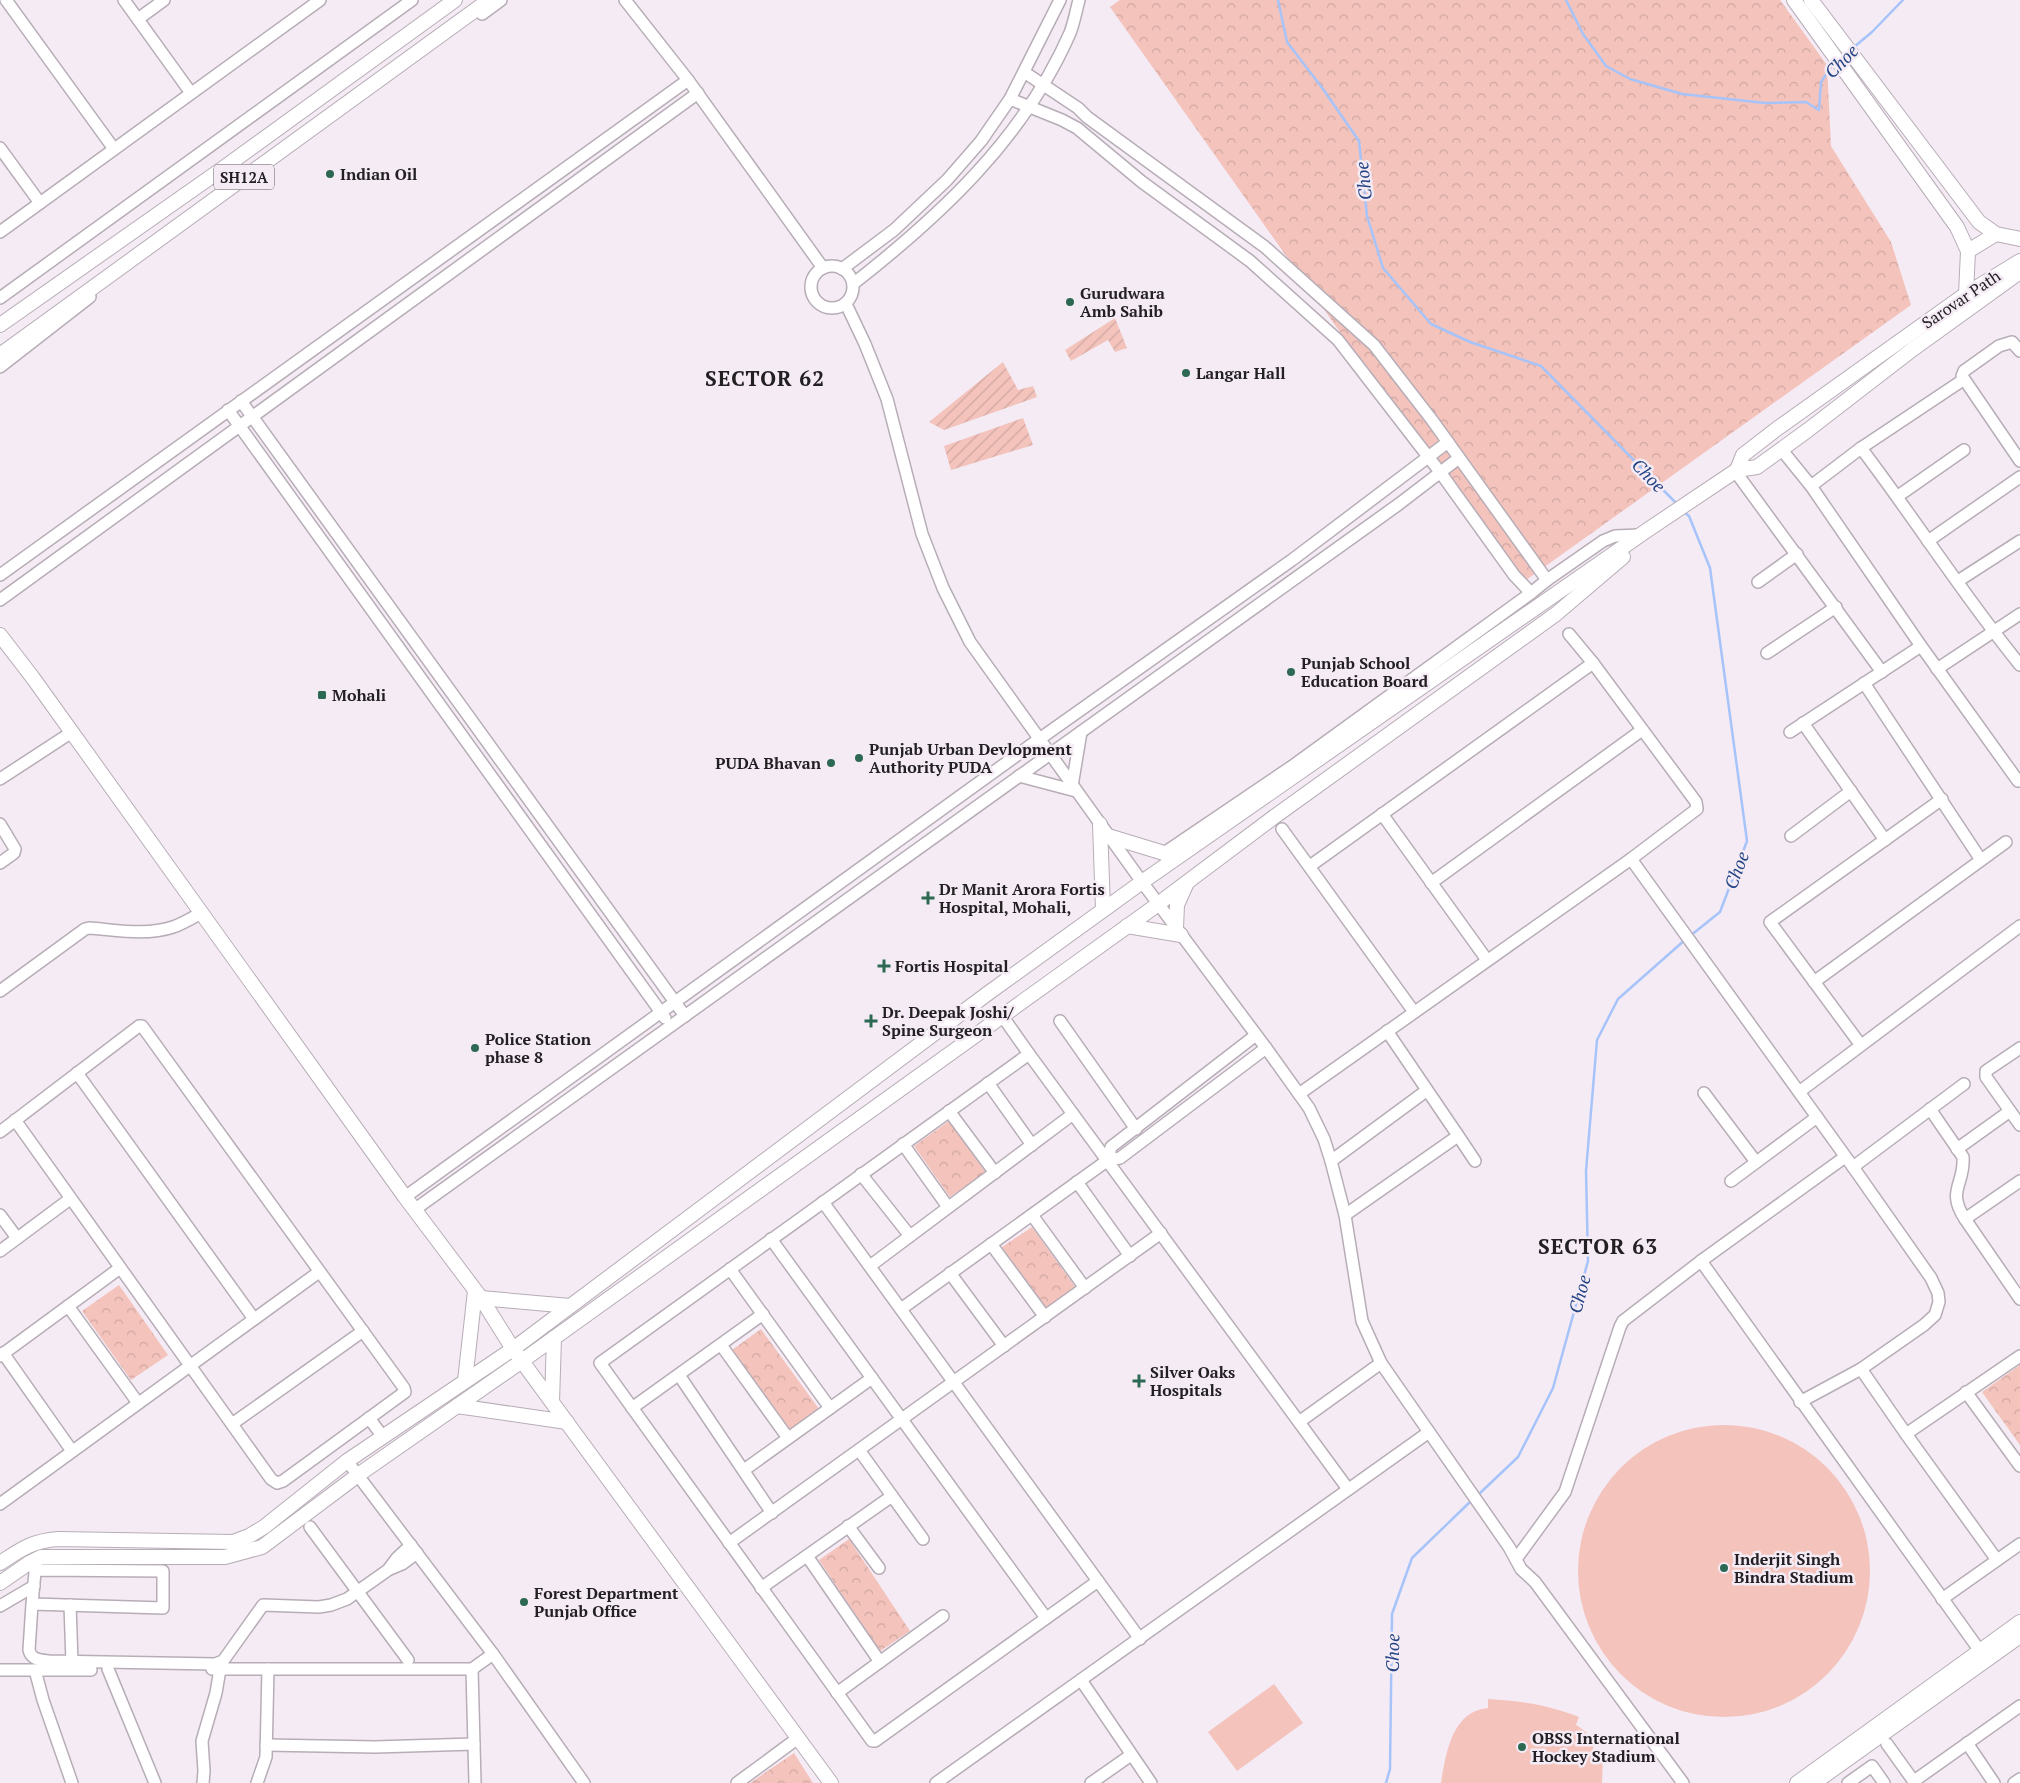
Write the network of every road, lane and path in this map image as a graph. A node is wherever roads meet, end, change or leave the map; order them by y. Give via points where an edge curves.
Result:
1 (6, 0) edge
2 (124, 0) edge
3 (164, 0) edge
4 (320, 0) edge
5 (412, 0) edge
6 (455, 0) edge
7 (488, 0) edge
8 (501, 0) edge
9 (625, 0) edge
10 (1060, 0) edge
11 (1080, 0) edge
12 (1794, 0) edge
13 (1811, 0) edge
14 (474, 15) junction
15 (138, 19) junction
16 (1862, 67) junction
17 (1024, 72) junction
18 (1849, 77) junction
19 (688, 80) junction
20 (1043, 84) junction
21 (191, 94) junction
22 (698, 94) junction
23 (1010, 99) junction
24 (1029, 107) junction
25 (0, 148) edge
26 (114, 149) junction
27 (40, 203) junction
28 (0, 232) edge
29 (1996, 234) junction
30 (2020, 239) edge
31 (1968, 252) junction
32 (2020, 261) edge
33 (824, 268) junction
34 (842, 269) junction
35 (2020, 272) edge
36 (408, 281) junction
37 (853, 284) junction
38 (421, 294) junction
39 (1966, 294) junction
40 (0, 298) edge
41 (846, 304) junction
42 (0, 325) edge
43 (2020, 351) edge
44 (0, 355) edge
45 (0, 368) edge
46 (1963, 380) junction
47 (241, 400) junction
48 (228, 410) junction
49 (252, 416) junction
50 (239, 426) junction
51 (1448, 442) junction
52 (1861, 448) junction
53 (1781, 449) junction
54 (1964, 450) dead end
55 (1429, 457) junction
56 (1459, 458) junction
57 (2020, 461) edge
58 (1736, 470) junction
59 (1440, 472) junction
60 (2020, 477) edge
61 (1810, 486) junction
62 (1388, 489) junction
63 (1898, 496) junction
64 (1399, 504) junction
65 (1642, 533) junction
66 (1928, 541) junction
67 (2020, 541) edge
68 (1797, 554) junction
69 (1292, 560) junction
70 (1302, 573) junction
71 (0, 575) edge
72 (1547, 580) junction
73 (1958, 581) junction
74 (1758, 582) dead end
75 (378, 589) junction
76 (1531, 594) junction
77 (364, 599) junction
78 (0, 600) edge
79 (1836, 607) junction
80 (2020, 614) edge
81 (1192, 631) junction
82 (1994, 633) junction
83 (1568, 634) dead end
84 (0, 635) edge
85 (1201, 645) junction
86 (1921, 646) junction
87 (1767, 653) dead end
88 (1593, 663) junction
89 (2020, 665) edge
90 (1937, 669) junction
91 (1882, 672) junction
92 (1864, 684) junction
93 (451, 690) junction
94 (437, 700) junction
95 (1803, 723) junction
96 (1642, 730) junction
97 (72, 732) junction
98 (1081, 732) junction
99 (1790, 732) dead end
100 (1039, 740) junction
101 (1050, 755) junction
102 (1019, 776) junction
103 (0, 779) edge
104 (2018, 781) dead end
105 (1074, 788) junction
106 (1850, 790) junction
107 (1942, 799) junction
108 (1382, 814) junction
109 (0, 824) edge
110 (1282, 829) dead end
111 (1104, 830) junction
112 (1791, 836) dead end
113 (1885, 840) junction
114 (2006, 842) dead end
115 (1171, 855) junction
116 (1631, 859) junction
117 (1982, 860) junction
118 (0, 863) edge
119 (1310, 866) junction
120 (1142, 882) junction
121 (1187, 882) junction
122 (1431, 883) junction
123 (602, 900) junction
124 (1158, 904) junction
125 (1103, 910) junction
126 (588, 911) junction
127 (201, 913) junction
128 (1127, 926) junction
129 (2020, 926) edge
130 (1178, 931) junction
131 (1487, 960) junction
132 (1814, 982) junction
133 (0, 991) edge
134 (675, 1002) junction
135 (661, 1012) junction
136 (1414, 1012) junction
137 (685, 1016) junction
138 (1003, 1017) junction
139 (1060, 1022) dead end
140 (671, 1026) junction
141 (1387, 1031) junction
142 (1256, 1035) junction
143 (1860, 1044) junction
144 (1266, 1048) junction
145 (2020, 1048) edge
146 (1029, 1054) junction
147 (78, 1073) junction
148 (988, 1083) junction
149 (1964, 1084) dead end
150 (1426, 1091) junction
151 (1799, 1092) junction
152 (1704, 1093) dead end
153 (1300, 1094) junction
154 (1930, 1109) junction
155 (949, 1111) junction
156 (1074, 1114) junction
157 (1817, 1117) junction
158 (2017, 1119) edge
159 (15, 1120) junction
160 (1136, 1129) junction
161 (0, 1132) edge
162 (1457, 1134) junction
163 (903, 1144) junction
164 (1032, 1145) junction
165 (1957, 1149) junction
166 (1846, 1157) junction
167 (1108, 1160) junction
168 (1331, 1160) junction
169 (1475, 1160) dead end
170 (1756, 1162) junction
171 (1853, 1167) junction
172 (995, 1173) junction
173 (861, 1174) junction
174 (1730, 1181) dead end
175 (2020, 1181) edge
176 (1077, 1182) junction
177 (405, 1197) junction
178 (70, 1199) junction
179 (823, 1202) junction
180 (948, 1207) junction
181 (414, 1210) junction
182 (0, 1215) edge
183 (1032, 1215) junction
184 (1345, 1215) junction
185 (1966, 1219) junction
186 (1161, 1233) junction
187 (910, 1236) junction
188 (17, 1238) junction
189 (772, 1239) junction
190 (991, 1244) junction
191 (0, 1251) edge
192 (1130, 1256) junction
193 (1701, 1261) junction
194 (870, 1266) junction
195 (120, 1268) junction
196 (730, 1269) junction
197 (319, 1272) junction
198 (950, 1273) junction
199 (1085, 1288) junction
200 (478, 1295) junction
201 (2020, 1299) edge
202 (68, 1306) junction
203 (570, 1306) junction
204 (901, 1309) junction
205 (763, 1314) junction
206 (1045, 1317) junction
207 (254, 1319) junction
208 (363, 1331) junction
209 (554, 1338) junction
210 (721, 1345) junction
211 (1004, 1346) junction
212 (513, 1349) junction
213 (2, 1354) edge
214 (2020, 1356) edge
215 (522, 1361) junction
216 (1382, 1363) junction
217 (189, 1366) junction
218 (1862, 1369) junction
219 (679, 1375) junction
220 (872, 1378) junction
221 (465, 1381) junction
222 (954, 1382) junction
223 (1966, 1392) junction
224 (552, 1402) junction
225 (1800, 1402) junction
226 (138, 1403) junction
227 (457, 1406) junction
228 (632, 1408) junction
229 (830, 1408) junction
230 (369, 1418) junction
231 (902, 1419) junction
232 (567, 1422) junction
233 (1299, 1422) junction
234 (232, 1424) junction
235 (1429, 1432) junction
236 (1906, 1434) junction
237 (383, 1437) junction
238 (788, 1438) junction
239 (859, 1450) junction
240 (72, 1451) junction
241 (347, 1461) junction
242 (2019, 1462) edge
243 (744, 1470) junction
244 (358, 1475) junction
245 (0, 1489) edge
246 (1348, 1489) junction
247 (892, 1496) junction
248 (3, 1501) edge
249 (772, 1513) junction
250 (848, 1526) junction
251 (310, 1527) dead end
252 (923, 1539) dead end
253 (729, 1543) junction
254 (2020, 1544) edge
255 (414, 1549) junction
256 (808, 1556) junction
257 (1516, 1559) junction
258 (1997, 1560) junction
259 (0, 1563) edge
260 (879, 1568) dead end
261 (1098, 1581) junction
262 (0, 1583) edge
263 (34, 1586) junction
264 (761, 1588) junction
265 (358, 1592) junction
266 (1942, 1599) junction
267 (32, 1604) junction
268 (70, 1605) junction
269 (0, 1606) edge
270 (943, 1616) dead end
271 (1046, 1618) junction
272 (2020, 1622) edge
273 (2020, 1636) edge
274 (1140, 1639) junction
275 (1980, 1651) junction
276 (493, 1654) junction
277 (408, 1660) dead end
278 (72, 1662) junction
279 (880, 1662) junction
280 (220, 1669) junction
281 (268, 1669) junction
282 (472, 1669) junction
283 (0, 1670) edge
284 (35, 1670) junction
285 (108, 1670) junction
286 (1081, 1680) junction
287 (837, 1694) junction
288 (2020, 1706) edge
289 (798, 1738) junction
290 (1967, 1743) junction
291 (474, 1744) junction
292 (1887, 1744) dead end
293 (266, 1745) junction
294 (1132, 1755) junction
295 (2020, 1779) edge
296 (1915, 1782) edge
297 (72, 1783) edge
298 (155, 1783) edge
299 (203, 1783) edge
300 (258, 1783) edge
301 (475, 1783) edge
302 (584, 1783) edge
303 (737, 1783) edge
304 (831, 1783) edge
305 (936, 1783) edge
306 (1091, 1783) edge
307 (1151, 1783) edge
308 (1683, 1783) edge
309 (1797, 1783) edge
310 (1814, 1783) edge
311 (1848, 1783) edge
312 (1884, 1783) edge
313 (1994, 1783) edge
314 (2014, 1783) edge

1 - 26 street
2 - 15 street
3 - 15 street
4 - 21 street
5 - 40 street
6 - 42 main road, SH12A
7 - 14 main road, SH12A
8 - 14 street
9 - 19 street
10 - 17 street
11 - 20 street via 1070,32
12 - 18 main road
13 - 16 main road
14 - 44 main road, SH12A via 234,184
14 - 45 street via 127,269
15 - 21 street
16 - 18 main road
16 - 29 main road via 1980,222
17 - 20 street
17 - 23 street
18 - 31 main road via 1957,227
19 - 22 street
19 - 36 street
20 - 24 street
20 - 51 street via 1265,247 1340,313 1374,345
21 - 26 street
22 - 33 street
22 - 38 street
23 - 24 street
23 - 34 street via 981,141 947,180 894,230
24 - 37 street via 986,164 948,205
24 - 55 street via 1076,128 1142,182 1250,261 1341,343
25 - 27 street
26 - 27 street
27 - 28 street
29 - 30 main road
29 - 31 main road
31 - 39 main road
32 - 39 main road, Sarovar Path
33 - 34 street
33 - 41 street via 814,276 812,296 828,308
34 - 37 street via 850,275
35 - 53 main road
36 - 38 street
36 - 47 street
37 - 41 street
38 - 49 street
39 - 58 main road, Sarovar Path via 1778,428 1744,455
41 - 100 street via 866,344 887,399 922,534 943,588 970,642
43 - 46 street via 2012,342 1999,346 1964,371
46 - 52 street
46 - 57 street
47 - 48 street
47 - 49 street
48 - 50 street
48 - 71 street
49 - 50 street
49 - 75 street
50 - 77 street
50 - 78 street
51 - 55 street
51 - 56 street
52 - 61 street
52 - 63 street
53 - 58 main road via 1756,466
53 - 61 street
54 - 63 street
55 - 59 street
55 - 62 street
56 - 59 street
56 - 72 street
58 - 65 main road
58 - 68 street
59 - 64 street
59 - 76 street
60 - 66 street
61 - 86 street
62 - 64 street
62 - 69 street
63 - 66 street
64 - 70 street
65 - 72 street via 1610,537
65 - 115 main road
65 - 121 main road via 1644,539 1556,614
66 - 73 street
67 - 73 street
68 - 74 street
68 - 79 street
69 - 70 street
69 - 81 street
70 - 85 street
72 - 76 street
73 - 82 street
75 - 77 street
75 - 93 street
76 - 115 street
77 - 94 street
79 - 87 street
79 - 91 street
80 - 82 street
81 - 85 street
81 - 100 street
82 - 89 street
82 - 90 street
83 - 88 street
84 - 97 main road
85 - 98 street
86 - 90 street
86 - 91 street
88 - 96 street
88 - 108 street
90 - 104 street
91 - 92 street
92 - 95 street
92 - 107 street
93 - 94 street
93 - 123 street
94 - 126 street
95 - 99 street
95 - 106 street
96 - 116 street via 1698,805 1695,812
96 - 122 street
97 - 103 street
97 - 127 main road
98 - 101 street
98 - 105 street
100 - 101 street
100 - 134 street
101 - 102 street
101 - 105 street
102 - 105 street
102 - 137 street
105 - 111 street
106 - 112 street
106 - 113 street
107 - 113 street
107 - 117 street
108 - 119 street
108 - 122 street
109 - 118 street via 15,849
110 - 119 street
111 - 115 main road
111 - 120 street
111 - 125 main road
113 - 132 street via 1770,921
114 - 117 street
115 - 120 main road
116 - 131 street
116 - 151 street
117 - 132 street
119 - 136 street
120 - 124 street
120 - 125 main road
121 - 124 main road
121 - 130 main road via 1178,901
122 - 131 street
123 - 126 street
123 - 134 street
124 - 128 main road
124 - 130 street
125 - 203 main road
126 - 135 street
127 - 133 street via 174,927 157,931 85,929
127 - 177 main road
128 - 130 main road
128 - 138 main road
129 - 143 street
130 - 142 street
131 - 136 street
132 - 143 street
134 - 135 street
134 - 137 street
135 - 140 street
135 - 177 street
136 - 141 street
137 - 140 street
138 - 146 street
138 - 209 main road
139 - 160 street
140 - 181 street
141 - 150 street
141 - 153 street
142 - 144 street
142 - 160 street
143 - 151 street
144 - 153 street
144 - 167 street via 1120,1158
145 - 158 street via 1986,1071 1986,1077
146 - 148 street
146 - 156 street
147 - 159 street
147 - 197 street via 139,1026 143,1027
147 - 207 street
148 - 155 street
148 - 164 street
149 - 154 street
150 - 162 street
150 - 168 street
151 - 157 street
152 - 170 street
153 - 168 street via 1317,1123
154 - 165 street
154 - 171 street
155 - 163 street
155 - 172 street
156 - 164 street
156 - 167 street
157 - 166 street
157 - 170 street
158 - 165 street
159 - 161 street
159 - 178 street
160 - 167 street via 1111,1147
162 - 169 street
162 - 184 street
163 - 173 street
163 - 180 street
164 - 172 street
165 - 185 street via 1964,1167 1956,1191 1958,1208
166 - 171 street
166 - 193 street
167 - 176 street
167 - 186 street
168 - 184 street
170 - 174 street
171 - 218 street via 1930,1278 1939,1302 1935,1315 1924,1325
172 - 180 street
173 - 179 street
173 - 187 street
175 - 185 street
176 - 183 street
176 - 192 street
177 - 181 main road
178 - 188 street
178 - 195 street
179 - 189 street
179 - 194 street
180 - 187 street
181 - 200 main road
182 - 188 street
183 - 190 street
183 - 199 street
184 - 216 street via 1362,1321
185 - 201 street
186 - 192 street
186 - 233 street
187 - 194 street
188 - 191 street
189 - 196 street
189 - 220 street
190 - 198 street
190 - 206 street
192 - 199 street
193 - 225 street
193 - 257 street via 1628,1317 1620,1327 1565,1492
194 - 204 street
195 - 202 street
195 - 217 street
196 - 205 street
196 - 228 street via 600,1361
197 - 207 street
197 - 208 street
198 - 204 street
198 - 211 street
199 - 206 street
200 - 203 main road
200 - 212 main road
200 - 221 main road
202 - 213 street
202 - 226 street
203 - 212 main road
204 - 222 street
205 - 210 street
205 - 229 street
206 - 211 street
207 - 217 street
208 - 230 street via 405,1392
208 - 234 street
209 - 215 main road
209 - 224 main road
210 - 219 street
210 - 238 street
211 - 222 street
212 - 215 main road
212 - 221 main road
213 - 240 street
214 - 223 street
215 - 224 main road
215 - 227 main road
216 - 233 street
216 - 235 street
217 - 226 street
217 - 234 street
218 - 225 street
218 - 236 street
219 - 228 street
219 - 243 street
220 - 229 street
220 - 231 street
221 - 237 main road
222 - 231 street
222 - 261 street
223 - 236 street
223 - 242 street
224 - 232 main road
225 - 266 street
226 - 240 street
227 - 232 main road
227 - 244 main road
228 - 253 street
229 - 238 street
230 - 234 street via 276,1483
230 - 237 street
231 - 239 street
231 - 271 street
232 - 289 main road
233 - 246 street
235 - 246 street
235 - 257 street
236 - 258 street
237 - 241 main road
238 - 243 street
239 - 247 street
239 - 249 street
240 - 248 street
241 - 244 street
241 - 259 main road via 264,1527 233,1542 58,1539 24,1546
243 - 249 street
244 - 255 street
244 - 262 main road via 262,1547 225,1557 41,1557
245 - 248 street
246 - 274 street
247 - 250 street
247 - 252 street
249 - 253 street
250 - 256 street
250 - 260 street
251 - 265 street
253 - 264 street
254 - 258 street
255 - 265 street via 397,1558 388,1570
255 - 276 street
256 - 264 street
256 - 279 street
257 - 308 street
258 - 266 street
261 - 271 street
261 - 274 street
263 - 267 street
263 - 268 street via 35,1572 40,1570 164,1573 164,1608
263 - 269 street
264 - 287 street
265 - 277 street
265 - 278 street via 319,1607 263,1605 218,1664
266 - 275 street
267 - 268 street
267 - 278 street via 31,1656 41,1660
268 - 278 street
270 - 279 street
271 - 287 street via 875,1741 870,1740
272 - 275 main road
273 - 310 main road
274 - 286 street
275 - 309 main road
276 - 282 street
276 - 302 street
279 - 287 street
280 - 281 street
280 - 285 street
280 - 299 street via 203,1734
281 - 282 street
281 - 293 street
282 - 291 street
283 - 284 street
284 - 285 street
284 - 297 street
285 - 298 street
286 - 294 street
286 - 305 street
288 - 290 street
289 - 303 street
289 - 304 main road
290 - 296 street
290 - 313 street
291 - 293 street via 395,1747
291 - 301 street
292 - 296 street
293 - 300 street
294 - 306 street
294 - 307 street
295 - 314 street
311 - 312 street via 1872,1766

